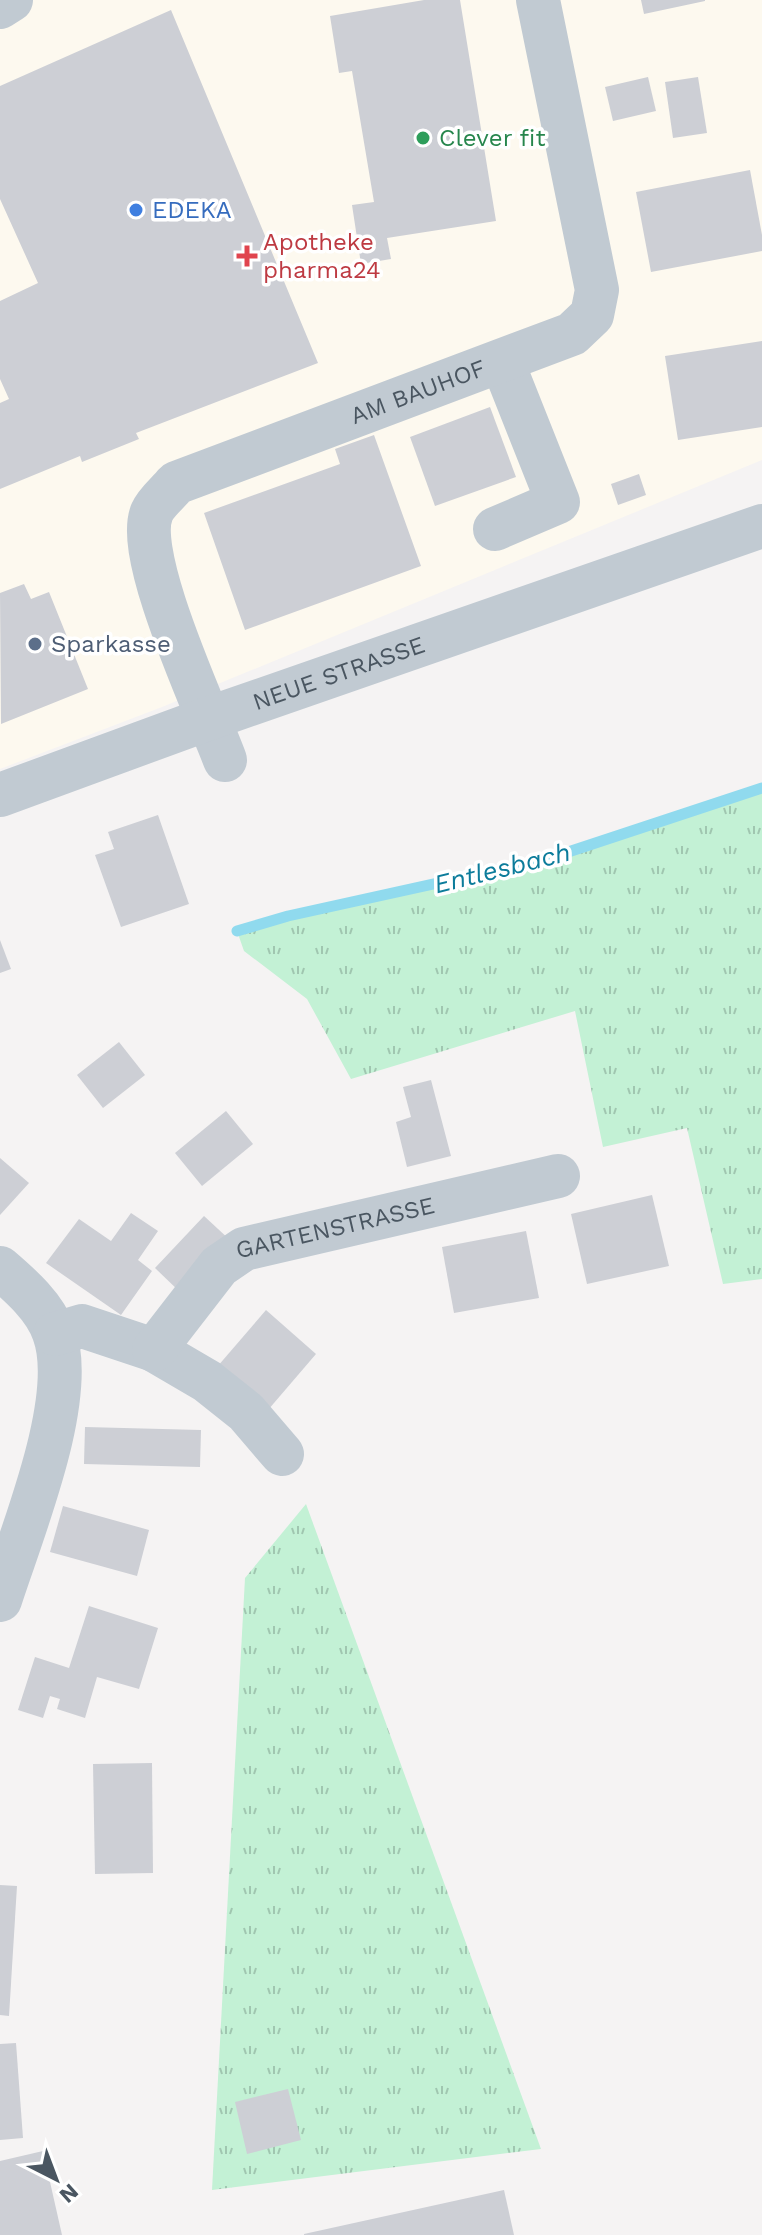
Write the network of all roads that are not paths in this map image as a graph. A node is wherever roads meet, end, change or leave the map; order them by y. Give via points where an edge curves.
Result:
1 (11, 0) edge
2 (538, 0) edge
3 (0, 7) edge
4 (502, 361) junction
5 (762, 526) edge
6 (495, 529) dead end
7 (210, 718) junction
8 (225, 760) dead end
9 (0, 795) edge
10 (558, 1176) dead end
11 (0, 1268) edge
12 (55, 1334) junction
13 (154, 1350) junction
14 (282, 1454) dead end
15 (0, 1600) edge

1 - 3 street
2 - 4 street, AM BAUHOF via 597,290 592,315 572,334
4 - 6 street via 558,502
4 - 7 street, AM BAUHOF via 176,483 152,512 148,539 157,584
5 - 7 street, NEUE STRASSE
7 - 8 street, AM BAUHOF
7 - 9 street, NEUE STRASSE
10 - 13 street, GARTENSTRASSE via 244,1249 219,1266
11 - 12 street via 37,1303
12 - 13 street via 82,1326
12 - 15 street via 60,1376 54,1464
13 - 14 street via 246,1412

